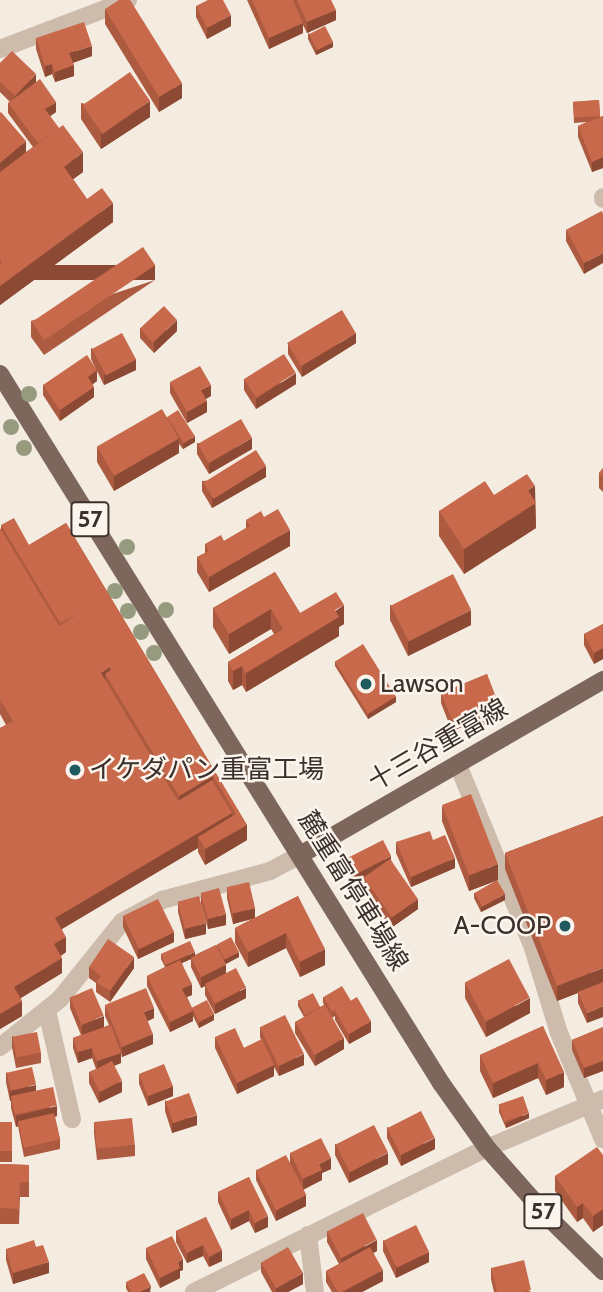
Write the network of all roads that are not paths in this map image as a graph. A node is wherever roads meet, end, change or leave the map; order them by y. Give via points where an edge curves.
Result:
1 (128, 0) edge
2 (0, 49) edge
3 (0, 374) edge
4 (603, 680) edge
5 (458, 765) junction
6 (300, 855) junction
7 (47, 1011) junction
8 (0, 1047) edge
9 (595, 1102) edge
10 (72, 1119) dead end
11 (603, 1139) edge
12 (487, 1148) junction
13 (308, 1235) junction
14 (603, 1270) edge
15 (194, 1292) edge
16 (315, 1292) edge

1 - 2 street
3 - 6 main road, 麓重富停車場線 / 57
4 - 5 main road, 十三谷重富線
5 - 6 main road, 十三谷重富線
5 - 9 street via 533,948 559,1033
6 - 7 street via 270,871 162,900 122,922
6 - 12 main road, 麓重富停車場線 / 57 via 441,1083
7 - 8 street
7 - 10 street
9 - 11 street
9 - 12 street
12 - 13 street
12 - 14 main road, 麓重富停車場線 / 57
13 - 15 street
13 - 16 street

